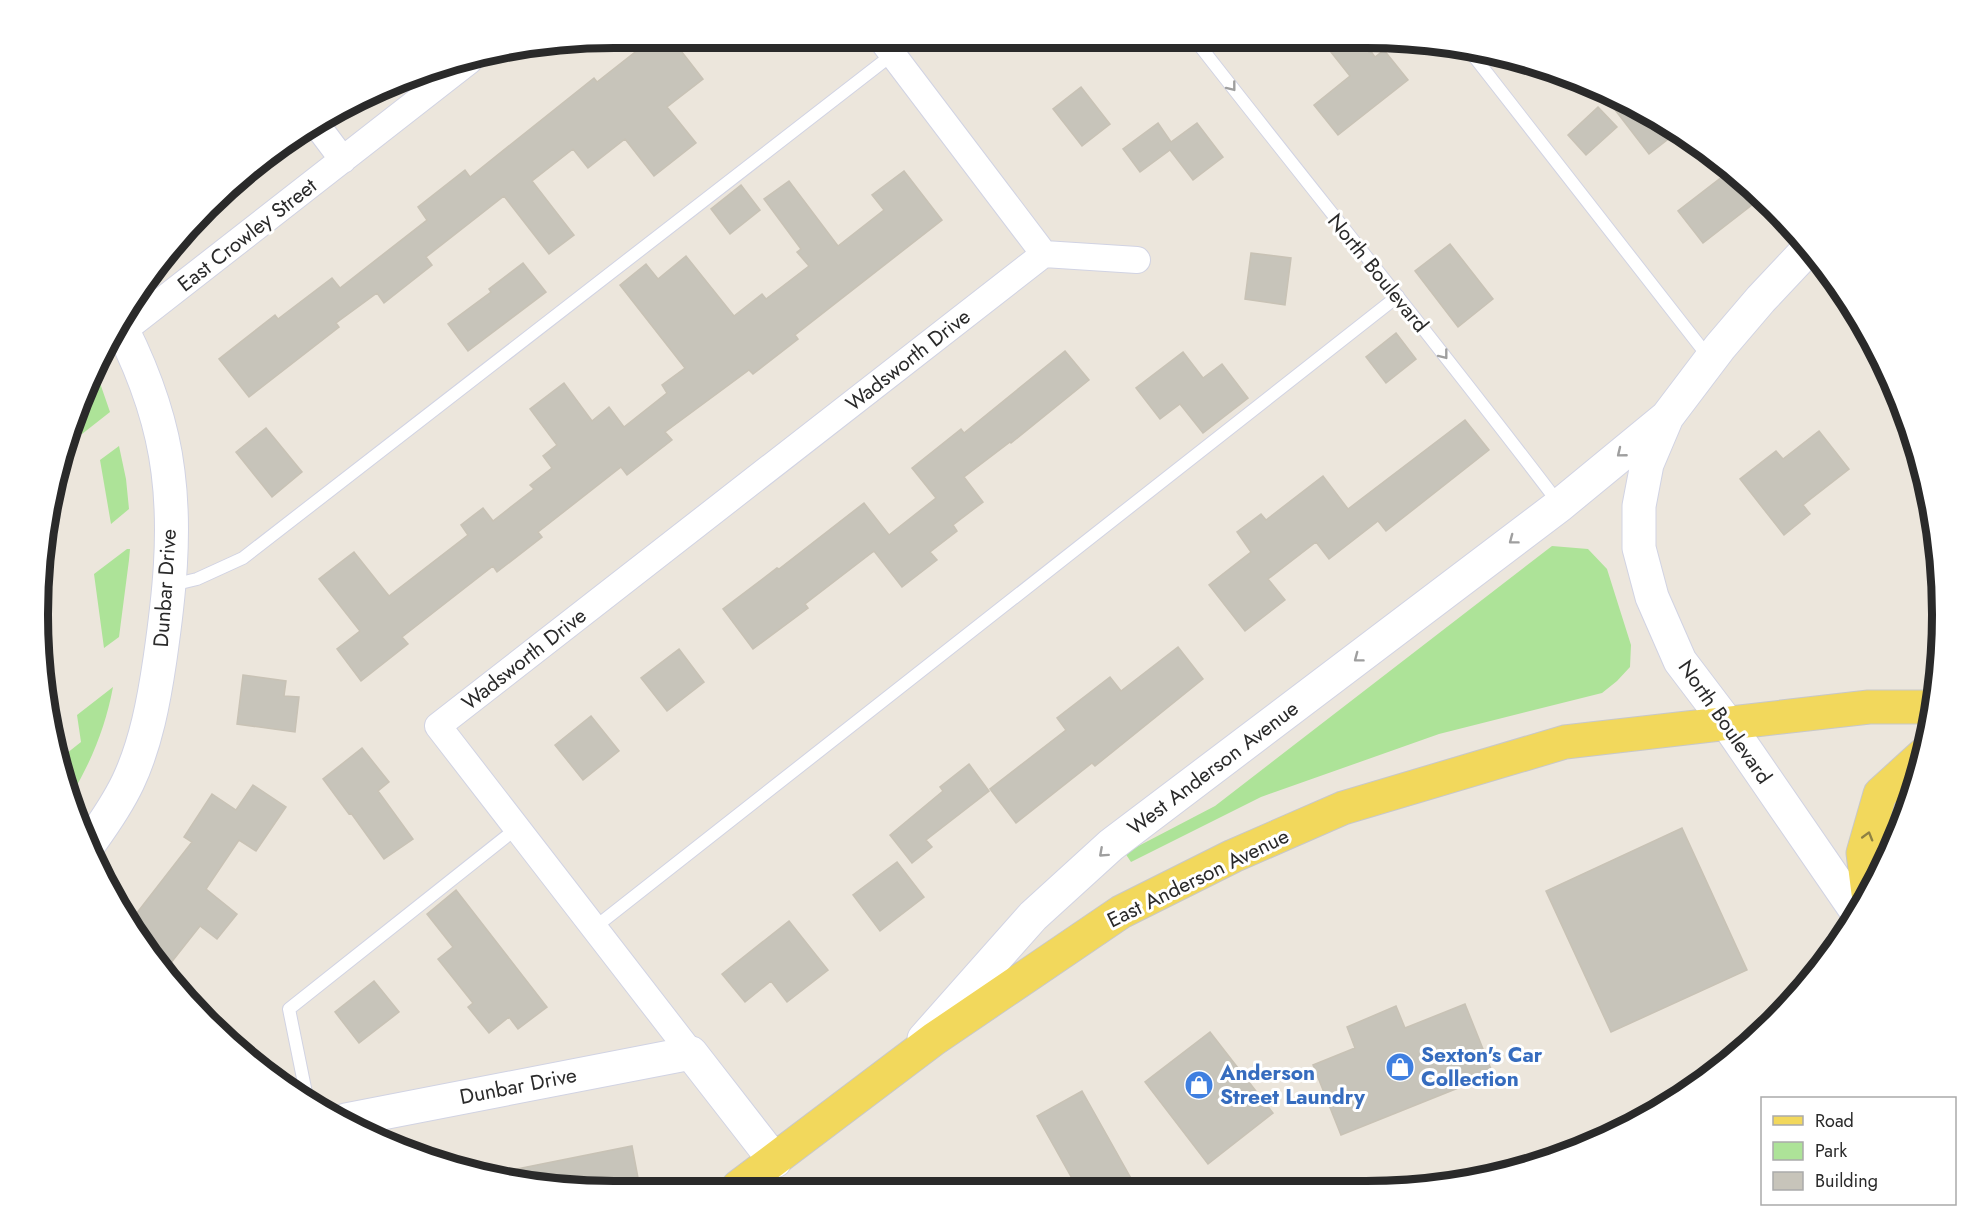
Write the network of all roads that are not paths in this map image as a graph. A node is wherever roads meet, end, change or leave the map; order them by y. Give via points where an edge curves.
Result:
1 (886, 48) edge
2 (888, 48) edge
3 (1202, 48) edge
4 (1476, 59) edge
5 (459, 70) edge
6 (321, 130) edge
7 (343, 160) junction
8 (1044, 254) junction
9 (1803, 255) edge
10 (1137, 260) dead end
11 (1398, 296) junction
12 (127, 326) edge
13 (123, 333) edge
14 (1711, 360) junction
15 (1667, 417) junction
16 (1560, 505) junction
17 (169, 586) junction
18 (1924, 707) edge
19 (1727, 723) junction
20 (1912, 765) edge
21 (517, 828) junction
22 (94, 837) edge
23 (1866, 879) edge
24 (1852, 905) edge
25 (594, 928) junction
26 (691, 1053) junction
27 (899, 1067) junction
28 (305, 1089) edge
29 (355, 1118) edge
30 (775, 1161) junction
31 (747, 1181) edge

1 - 17 lane via 243,558 197,579
2 - 8 street
3 -> 11 lane, North Boulevard
4 - 14 lane
5 - 7 street, East Crowley Street
6 - 7 street
7 - 12 street, East Crowley Street
8 - 10 street
8 - 21 street, Wadsworth Drive via 438,726
9 - 14 street, North Boulevard
11 -> 16 lane, North Boulevard
11 - 25 lane
13 - 17 street, Dunbar Drive via 151,402 168,472
14 - 15 street, North Boulevard
15 -> 16 street, West Anderson Avenue
15 - 19 street, North Boulevard via 1647,464 1639,506 1639,548 1652,597 1680,661
16 -> 27 street, West Anderson Avenue via 1111,845 1033,916
17 - 22 street, Dunbar Drive via 155,693 144,739 129,781
18 - 19 main road, East Anderson Avenue via 1869,707
19 - 24 street, North Boulevard
19 - 27 main road, East Anderson Avenue via 1565,742 1343,808 1233,856 1121,912
23 -> 20 main road via 1863,853 1880,794
21 - 25 street, Wadsworth Drive
21 - 28 lane via 289,1009
25 - 26 street, Wadsworth Drive
26 - 29 street, Dunbar Drive
26 - 30 street, Wadsworth Drive
27 - 30 main road, East Anderson Avenue
30 - 31 main road, East Anderson Avenue

